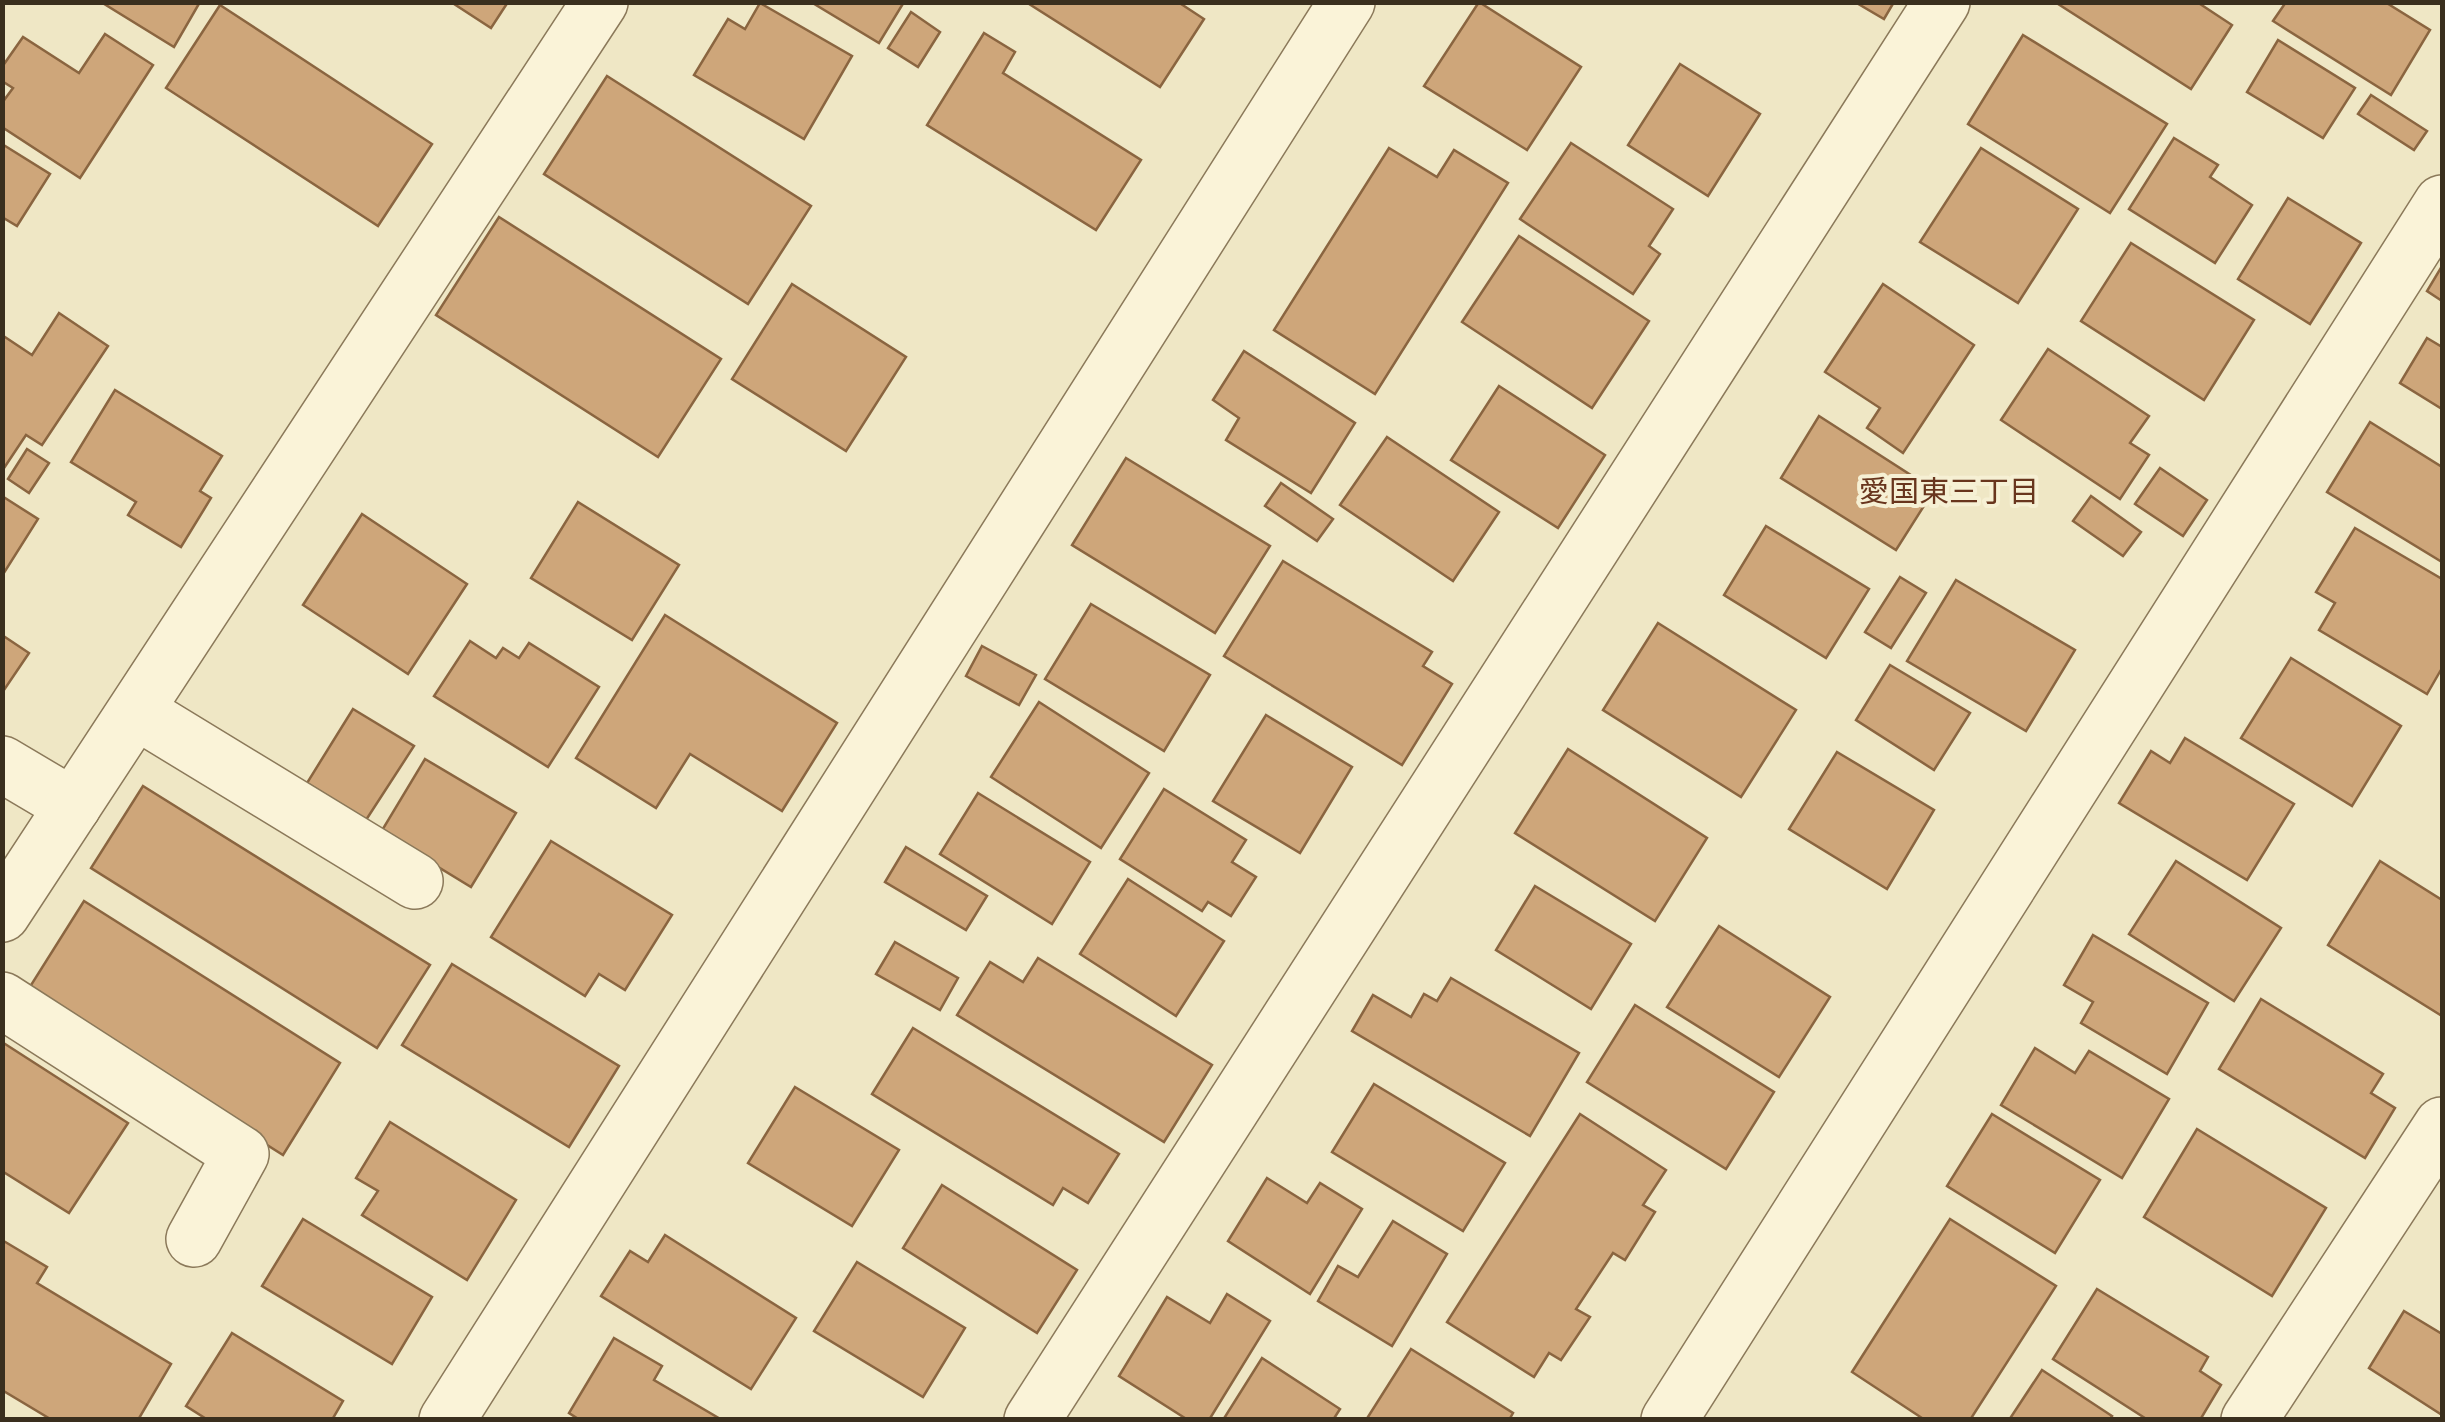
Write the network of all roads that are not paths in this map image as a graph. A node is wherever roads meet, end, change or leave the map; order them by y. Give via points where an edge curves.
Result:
1 (600, 2) edge
2 (1347, 2) edge
3 (1942, 2) edge
4 (2442, 203) edge
5 (136, 710) junction
6 (2, 764) edge
7 (73, 806) junction
8 (415, 882) dead end
9 (2, 914) edge
10 (2, 1000) edge
11 (2442, 1125) edge
12 (194, 1239) dead end
13 (447, 1420) edge
14 (1032, 1420) edge
15 (1669, 1420) edge
16 (2249, 1420) edge

1 - 5 street
2 - 13 street
3 - 14 street
4 - 15 street
5 - 7 street
5 - 8 street
6 - 7 street
7 - 9 street
10 - 12 street via 242,1154
11 - 16 street

